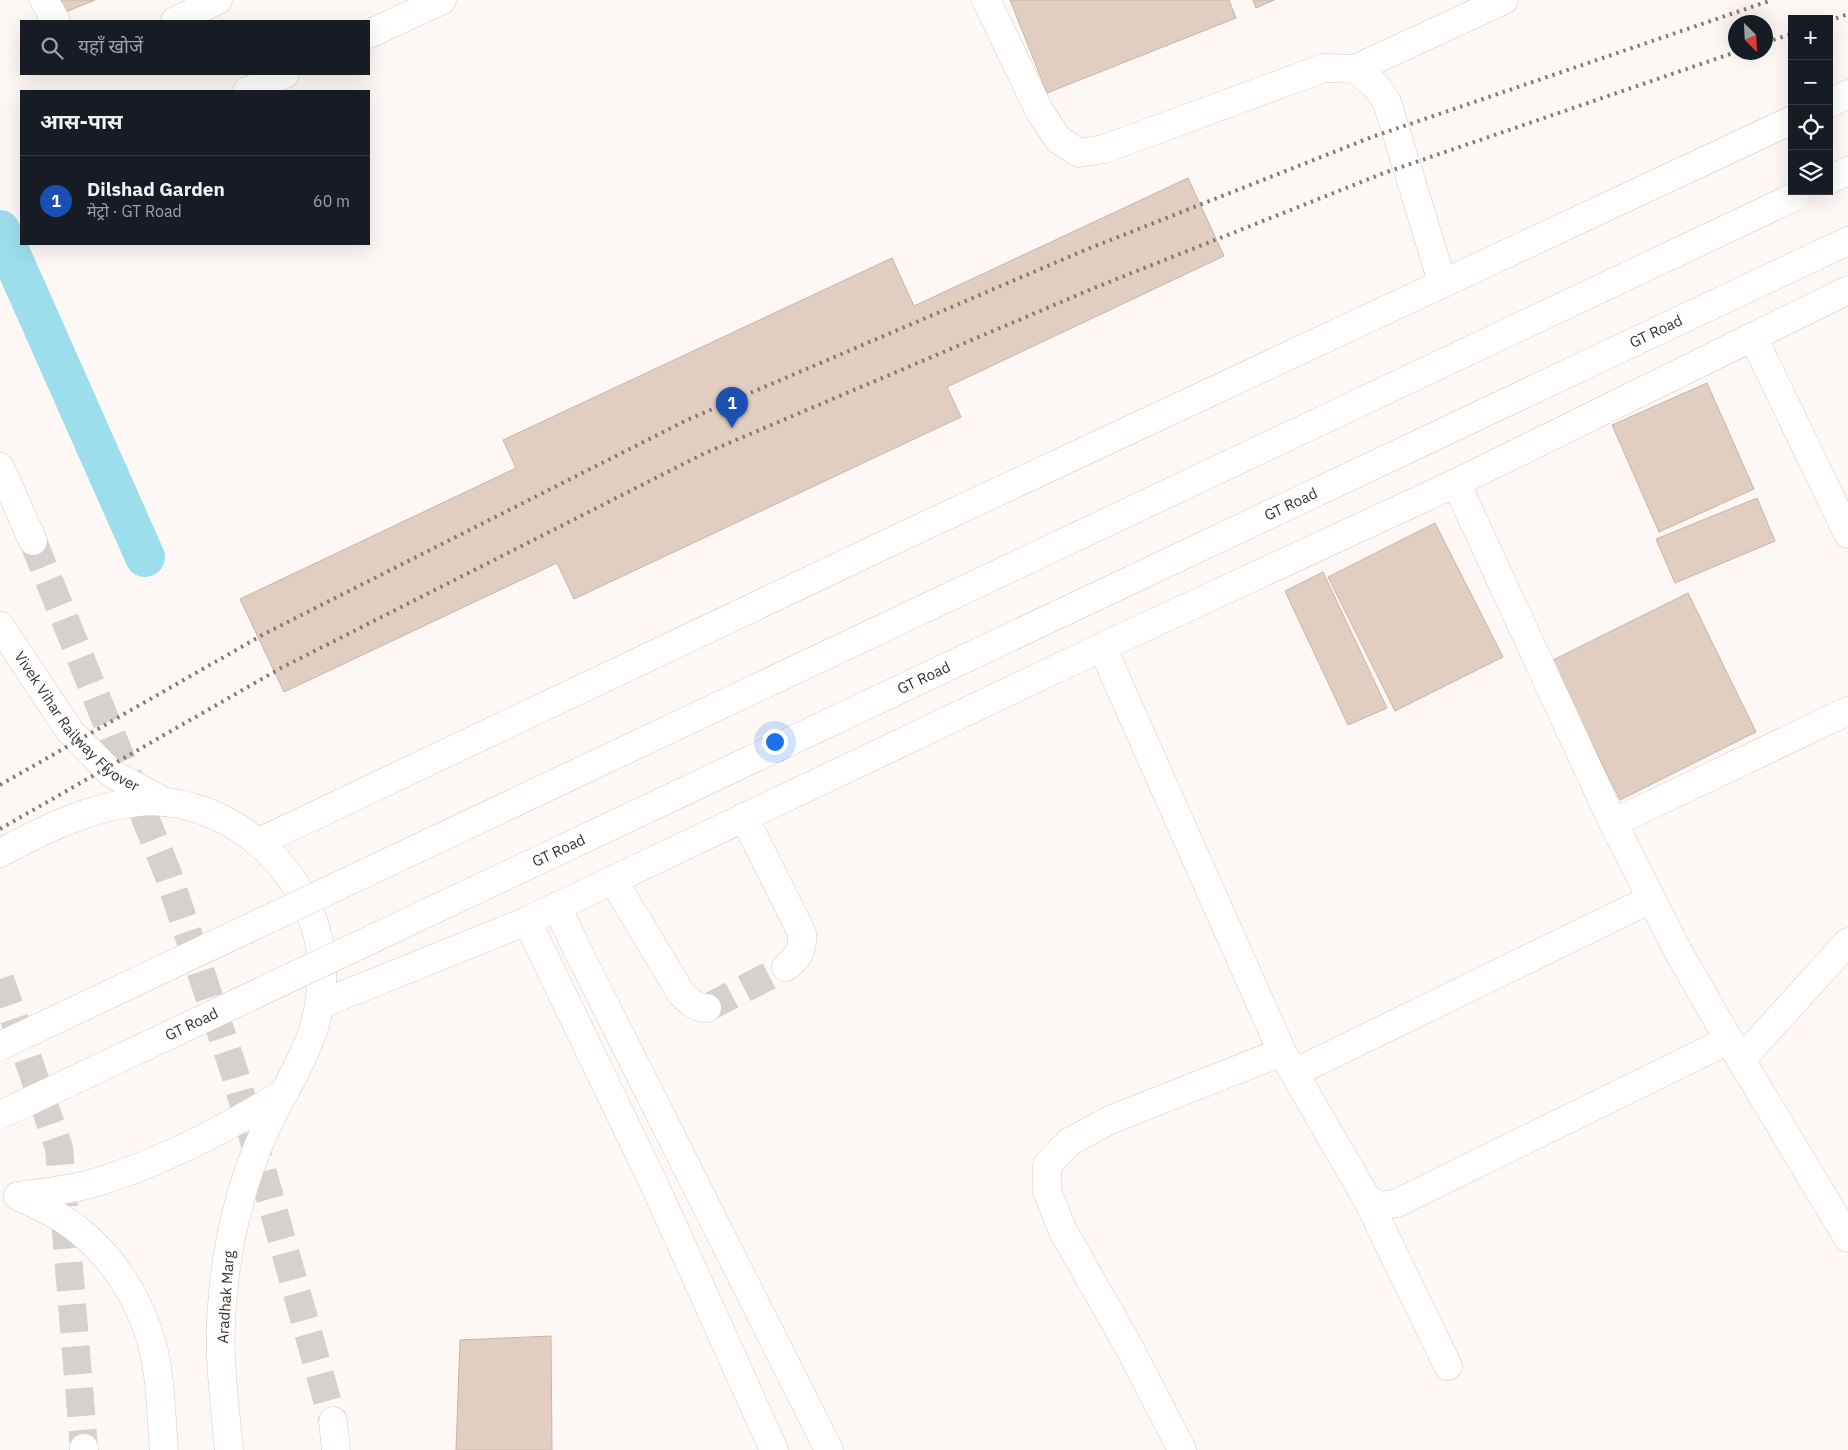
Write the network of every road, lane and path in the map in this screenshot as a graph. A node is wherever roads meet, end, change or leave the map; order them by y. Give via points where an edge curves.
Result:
1 (44, 0) edge
2 (218, 0) edge
3 (442, 0) edge
4 (986, 0) edge
5 (1504, 0) edge
6 (55, 20) edge
7 (177, 20) edge
8 (370, 34) edge
9 (1355, 69) junction
10 (283, 75) edge
11 (249, 90) edge
12 (1848, 94) edge
13 (1833, 101) edge
14 (1788, 122) edge
15 (1848, 171) edge
16 (1833, 178) edge
17 (1798, 195) edge
18 (1848, 241) edge
19 (1442, 282) junction
20 (1848, 290) edge
21 (1753, 337) junction
22 (0, 467) edge
23 (1456, 483) junction
24 (1848, 534) edge
25 (33, 541) tunnel mouth
26 (0, 626) edge
27 (1102, 647) junction
28 (1848, 711) edge
29 (166, 803) junction
30 (744, 818) junction
31 (1613, 823) junction
32 (259, 842) junction
33 (0, 853) edge
34 (613, 880) junction
35 (1651, 899) junction
36 (557, 906) junction
37 (528, 921) junction
38 (1848, 942) edge
39 (786, 967) tunnel mouth
40 (319, 1005) junction
41 (707, 1008) dead end
42 (0, 1046) edge
43 (1735, 1050) junction
44 (1288, 1063) junction
45 (284, 1093) junction
46 (0, 1116) edge
47 (9, 1193) edge
48 (1367, 1199) junction
49 (1848, 1238) edge
50 (1448, 1366) dead end
51 (333, 1421) tunnel mouth
52 (164, 1450) edge
53 (229, 1450) edge
54 (336, 1450) edge
55 (774, 1450) edge
56 (829, 1450) edge
57 (1182, 1450) edge

1 - 6 main road
2 - 7 main road
3 - 8 main road
4 - 9 main road via 1040,112 1059,140 1079,153 1104,149 1324,68
5 - 9 main road
9 - 19 main road via 1376,86 1388,102
10 - 11 main road
12 - 13 main road
14 - 19 main road
15 - 16 main road
17 - 42 main road, bridge
18 - 46 main road, GT Road, bridge
19 - 32 main road
20 - 21 main road
21 - 23 main road
21 - 24 main road
22 - 25 main road
23 - 27 main road
23 - 31 main road
26 - 29 main road, Vivek Vihar Railway Flyover via 69,730 111,773
27 - 30 main road
27 - 44 main road
28 - 31 main road
29 - 32 main road, Aradhak Marg via 215,815
29 - 33 main road via 111,806 35,834
30 - 34 main road
30 - 39 main road via 802,933 799,957
31 - 35 main road
32 - 40 main road, Aradhak Marg via 277,860 306,903 320,953
34 - 36 main road
34 - 41 main road via 681,993 692,1004
35 - 43 main road
35 - 44 main road
36 - 37 main road
36 - 56 main road
37 - 40 main road
37 - 55 main road via 654,1184
38 - 43 main road
40 - 45 main road, Aradhak Marg via 311,1036
43 - 48 main road via 1397,1203 1380,1206
43 - 49 main road
44 - 48 main road
44 - 57 main road via 1110,1120 1068,1142 1047,1165 1047,1191 1063,1231 1129,1347
45 - 47 main road via 190,1146 129,1170 55,1192
45 - 53 main road, Aradhak Marg via 257,1148 241,1194 225,1263 221,1322
47 - 52 main road via 49,1211 78,1230 124,1281 152,1344
48 - 50 main road
51 - 54 main road

